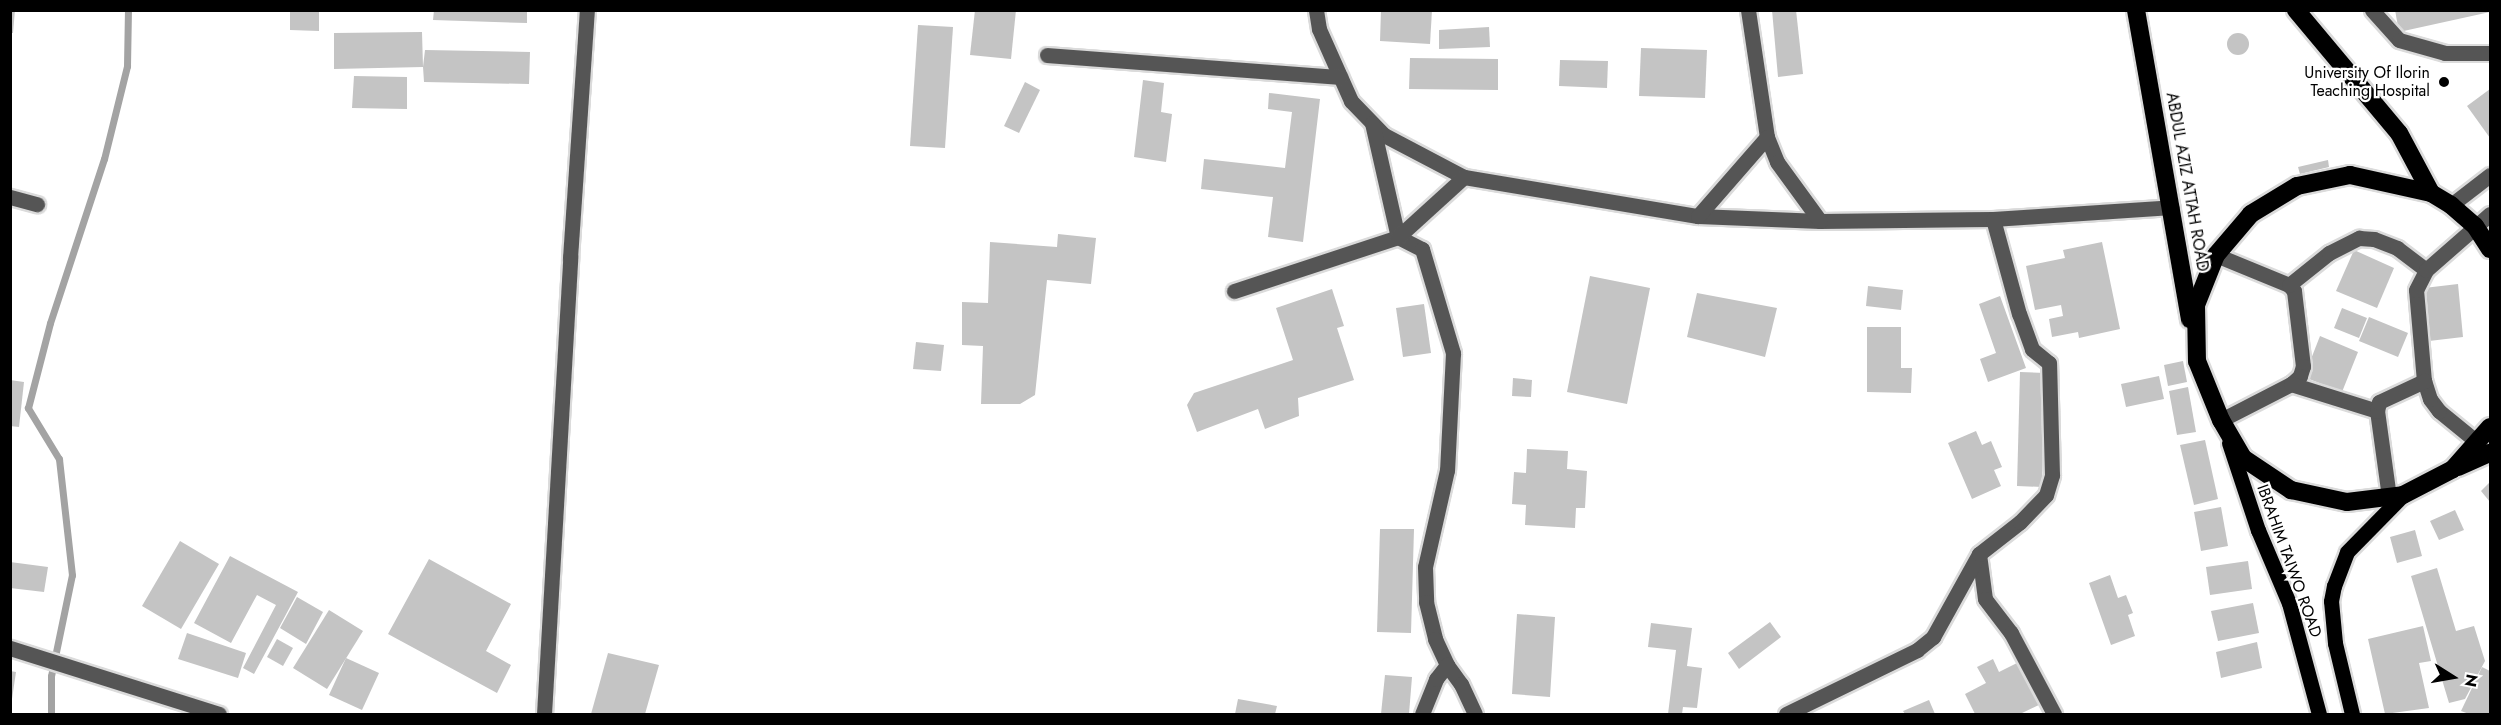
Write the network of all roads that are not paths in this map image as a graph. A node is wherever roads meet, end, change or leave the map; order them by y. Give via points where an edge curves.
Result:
1 (587, 10) edge
2 (1316, 10) edge
3 (1748, 10) edge
4 (2136, 10) edge
5 (2296, 10) edge
6 (2372, 10) edge
7 (2490, 53) edge
8 (1047, 55) dead end
9 (1340, 77) junction
10 (1372, 122) junction
11 (1767, 137) junction
12 (2490, 175) edge
13 (1464, 177) junction
14 (2431, 193) junction
15 (10, 197) edge
16 (37, 204) dead end
17 (2451, 205) junction
18 (2172, 207) junction
19 (2490, 214) edge
20 (1698, 216) junction
21 (1993, 219) junction
22 (1820, 221) junction
23 (2475, 226) junction
24 (1398, 237) junction
25 (2490, 249) edge
26 (2216, 255) junction
27 (2426, 270) junction
28 (2289, 285) junction
29 (1234, 291) dead end
30 (2197, 361) junction
31 (2424, 381) junction
32 (2290, 384) junction
33 (2376, 411) junction
34 (2221, 420) junction
35 (2490, 427) edge
36 (2484, 448) edge
37 (2396, 496) junction
38 (1978, 554) junction
39 (10, 648) edge
40 (1447, 665) junction
41 (219, 714) edge
42 (544, 714) edge
43 (1422, 714) edge
44 (1475, 714) edge
45 (1786, 714) edge
46 (2054, 714) edge
47 (2319, 714) edge
48 (2352, 714) edge

1 - 42 street
2 - 9 street
3 - 11 street
4 - 18 highway, ABDUL AZIZ ATTAH ROAD
5 - 14 highway via 2399,133
6 - 7 street via 2399,40 2445,52
8 - 9 street
9 - 10 street via 1351,101
10 - 13 street via 1384,135
10 - 24 street
11 - 20 street
11 - 22 street via 1777,162
12 - 17 street
13 - 20 street
13 - 24 street
14 - 17 highway
14 - 26 highway via 2350,175 2297,186 2251,214
15 - 16 street
17 - 23 highway
18 - 21 street
18 - 30 highway, ABDUL AZIZ ATTAH ROAD
19 - 23 street
20 - 22 street
21 - 22 street
21 - 38 street via 2032,349 2049,363 2052,475 2046,495 2020,522
23 - 25 highway
23 - 27 street
24 - 29 street
24 - 40 street via 1422,249 1453,353 1447,470 1425,567 1426,602 1435,639
26 - 28 street
26 - 30 highway via 2196,305
27 - 28 street via 2397,248 2359,238 2329,254
27 - 31 street via 2416,290
28 - 32 street via 2294,291 2303,366 2300,376
30 - 34 highway
31 - 33 street via 2383,398
31 - 36 street via 2439,411
32 - 33 street
32 - 34 street
33 - 37 street
34 - 37 highway via 2243,458 2291,490 2347,502
34 - 47 main road, IBRAHIM TAIWO ROAD via 2258,530 2289,603
35 - 36 highway
36 - 37 highway via 2453,469
37 - 48 main road, IBRAHIM TAIWO ROAD via 2347,552 2334,586 2331,602 2335,643
38 - 45 street via 1933,637 1917,650
38 - 46 street via 1985,599 2011,633
39 - 41 street
40 - 43 street via 1436,679
40 - 44 street

